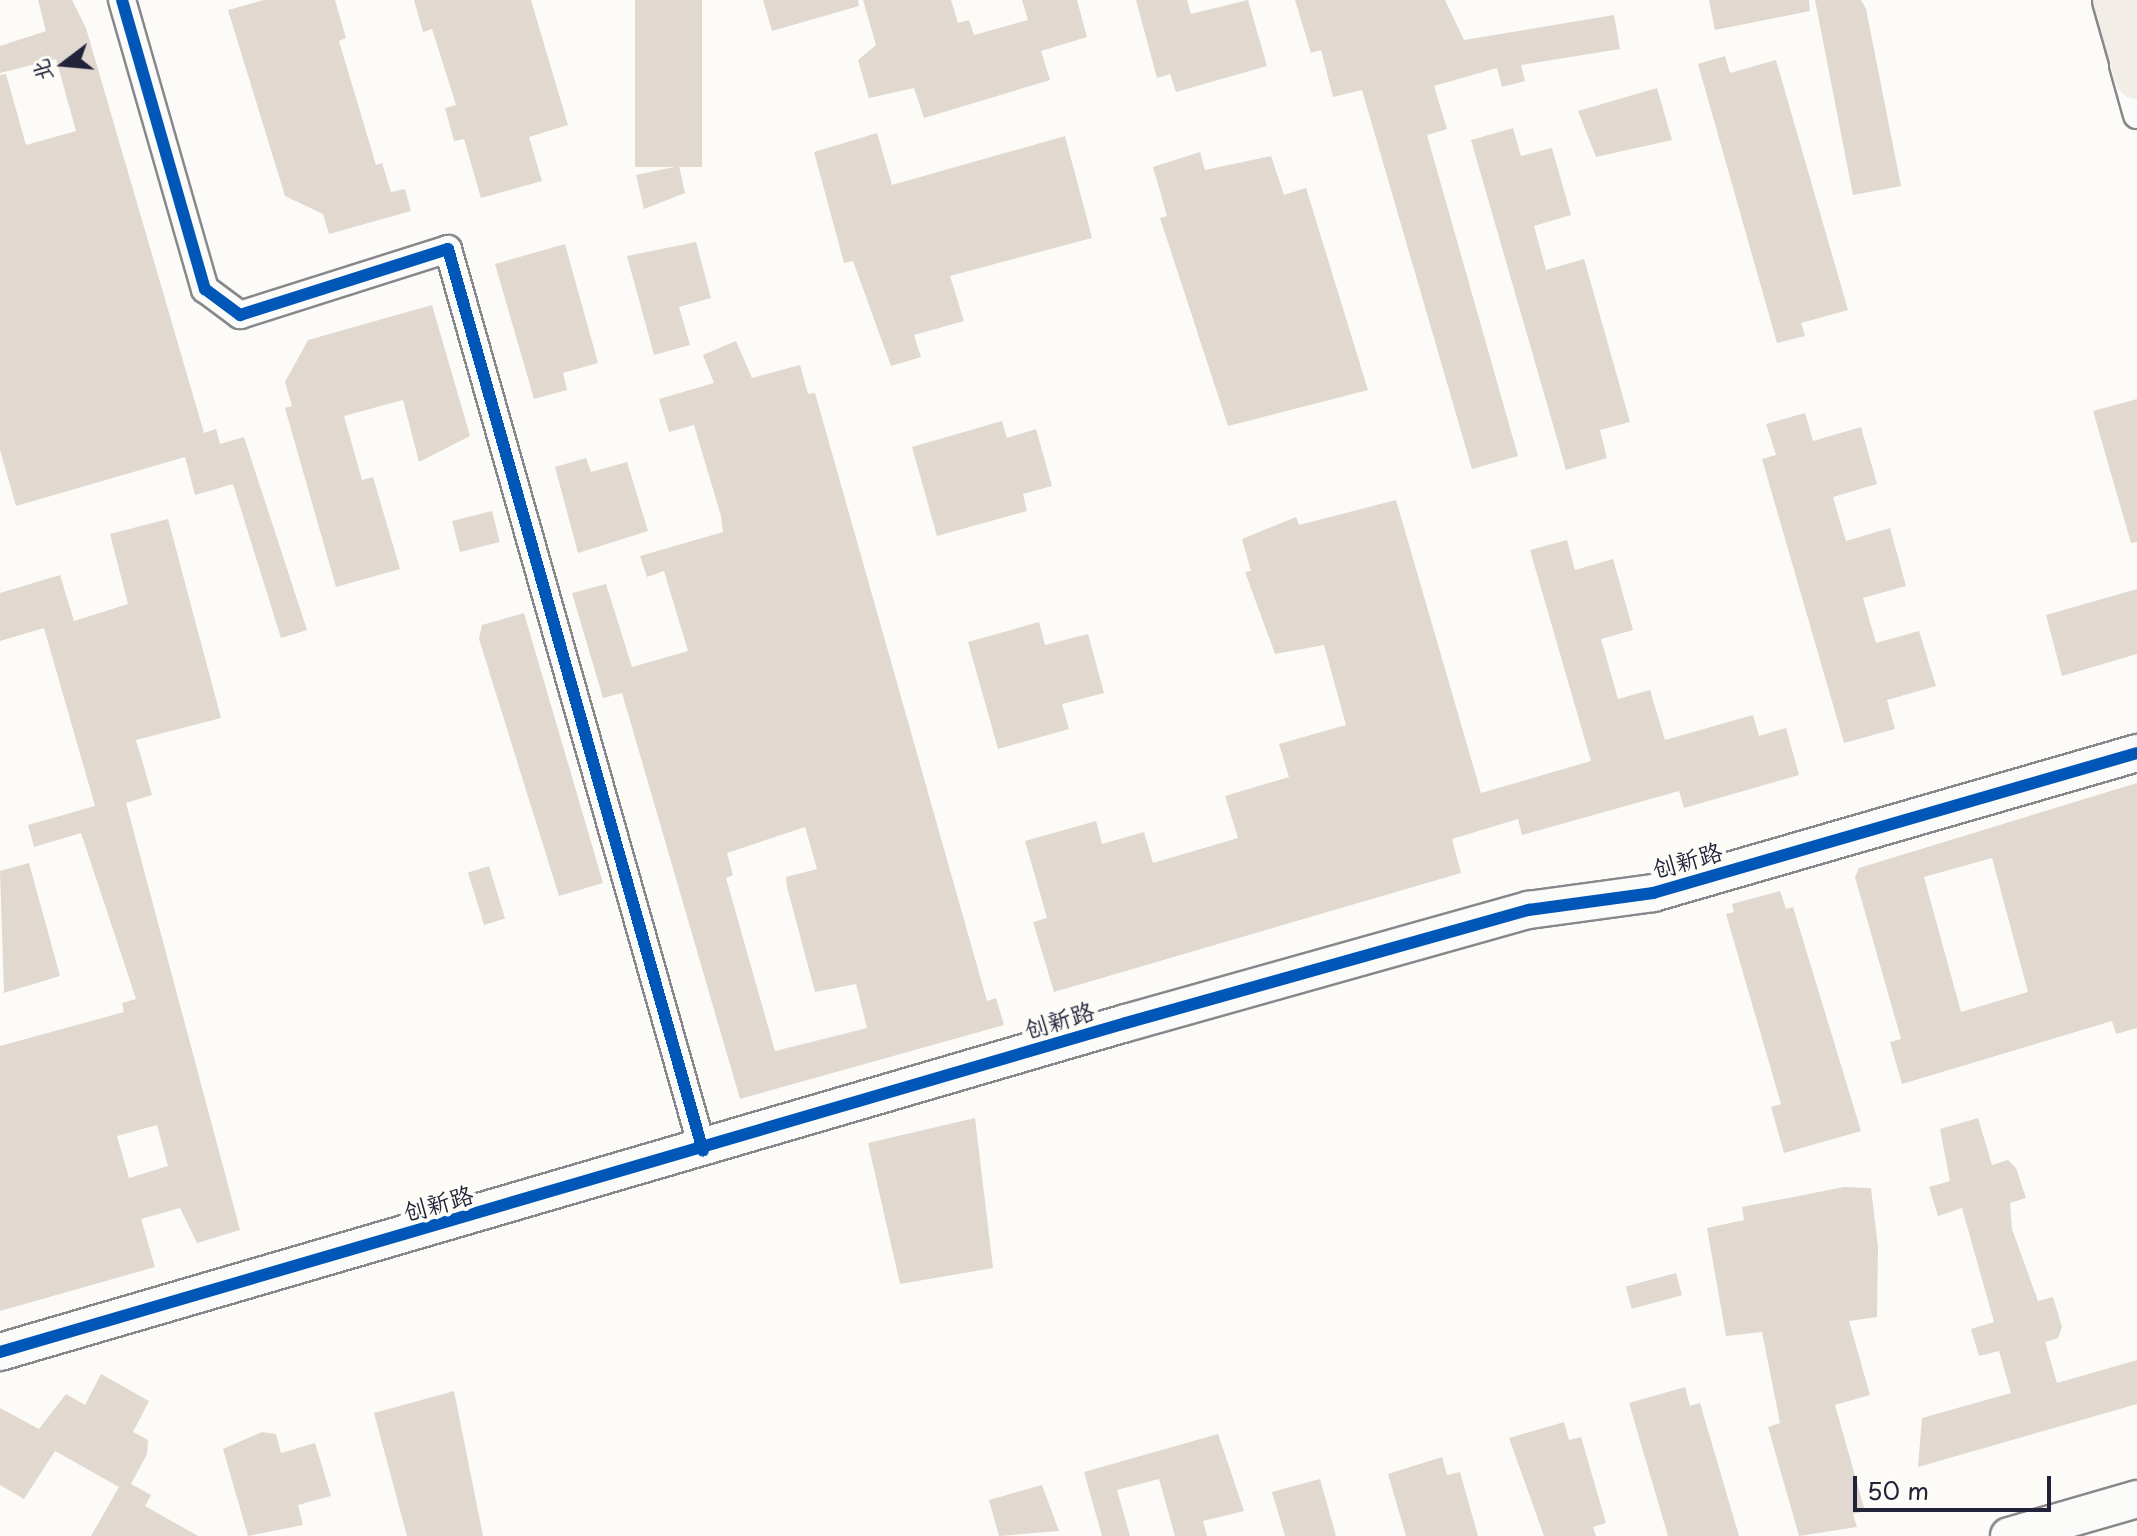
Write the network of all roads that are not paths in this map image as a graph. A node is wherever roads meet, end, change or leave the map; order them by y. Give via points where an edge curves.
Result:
1 (122, 0) edge
2 (2104, 0) edge
3 (2115, 0) edge
4 (2137, 77) edge
5 (2137, 115) edge
6 (2137, 753) edge
7 (703, 1151) junction
8 (0, 1352) edge
9 (2137, 1499) edge
10 (2009, 1536) edge

1 - 7 street via 205,289 240,315 448,249
2 - 5 street
3 - 4 highway
6 - 7 street, 创新路 via 1653,893 1529,910
7 - 8 street, 创新路
9 - 10 street

